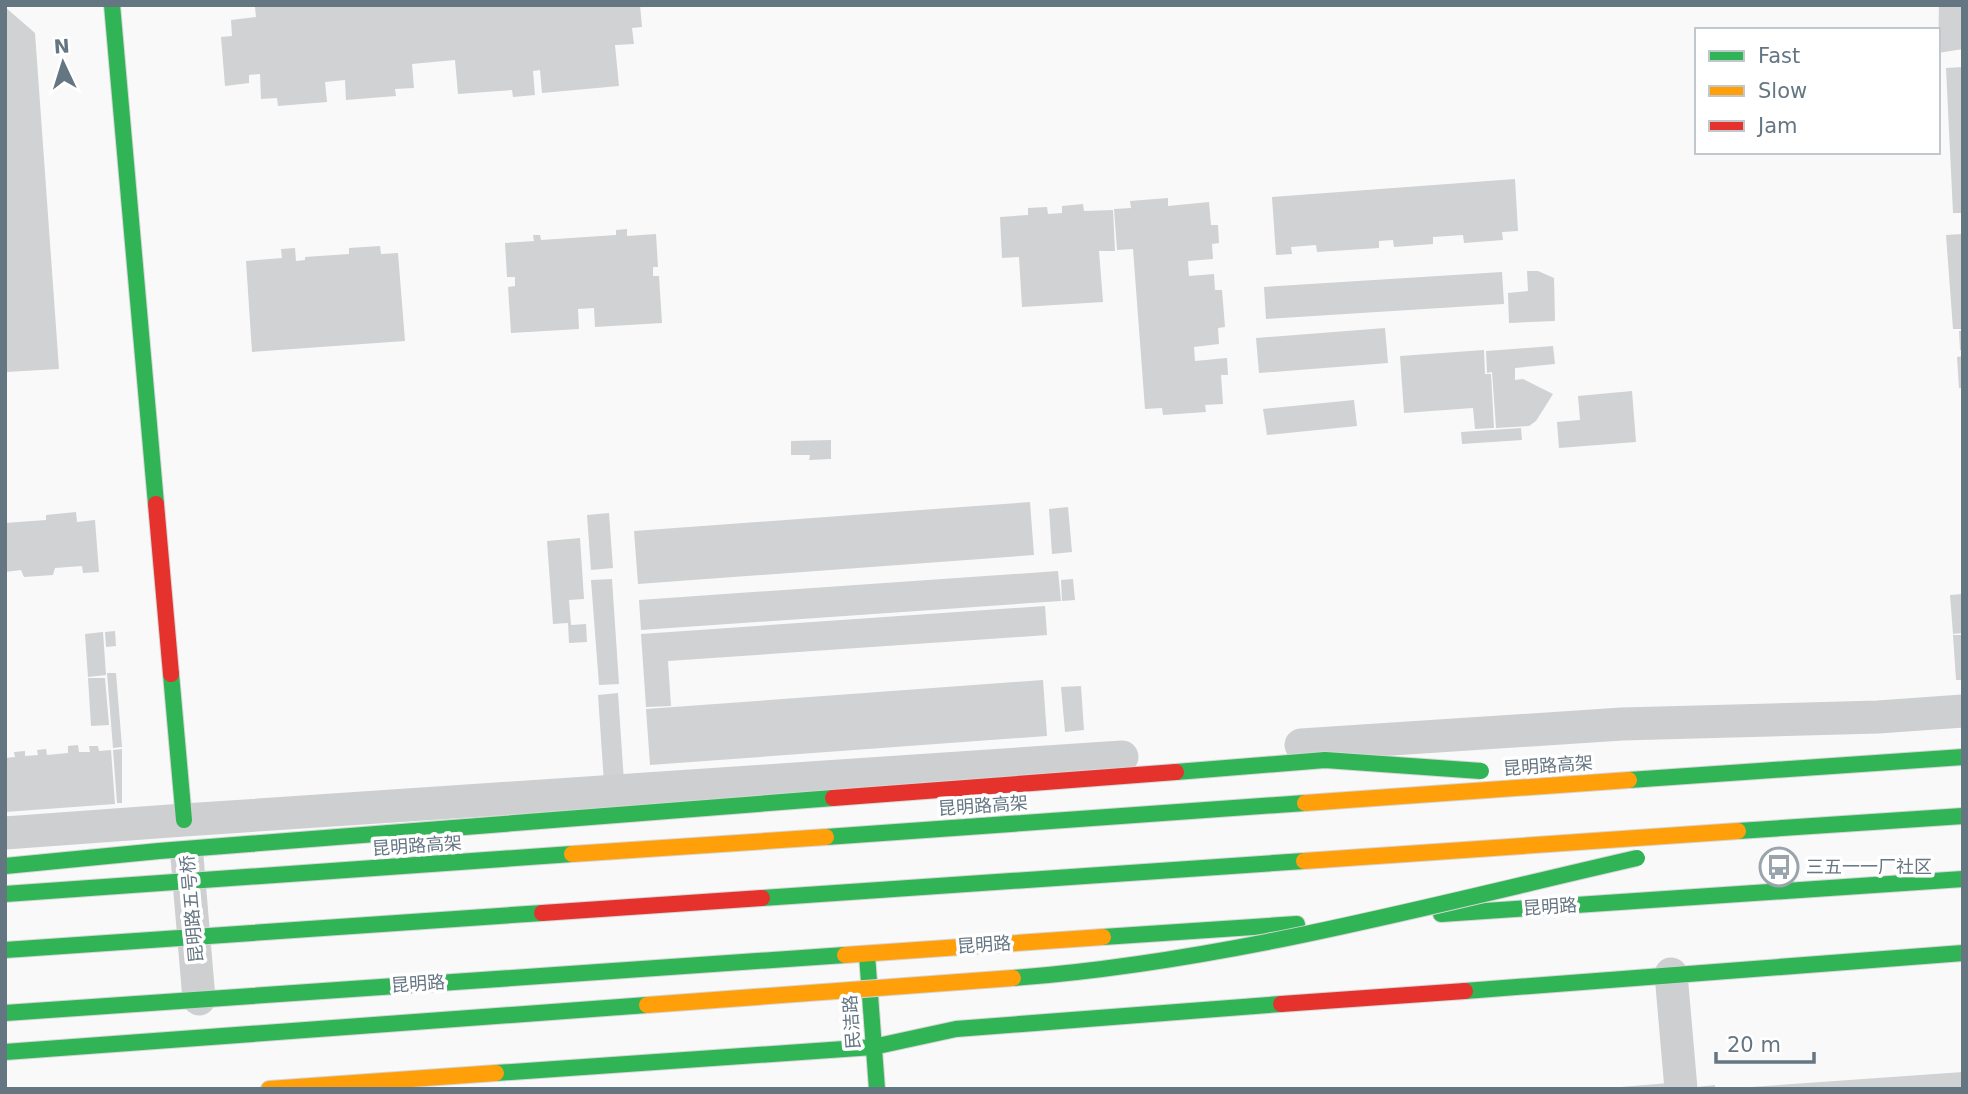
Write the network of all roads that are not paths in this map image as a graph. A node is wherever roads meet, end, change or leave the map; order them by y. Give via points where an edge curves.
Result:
1 (112, 5) edge
2 (1963, 711) edge
3 (1963, 757) edge
4 (1615, 781) junction
5 (1963, 816) edge
6 (184, 820) junction
7 (1757, 831) junction
8 (5, 833) edge
9 (5, 866) edge
10 (1963, 879) edge
11 (5, 894) edge
12 (5, 950) edge
13 (866, 953) junction
14 (1963, 953) edge
15 (1671, 974) junction
16 (200, 999) junction
17 (5, 1013) edge
18 (873, 1047) junction
19 (5, 1052) edge
20 (269, 1089) edge
21 (877, 1089) edge
22 (1681, 1089) edge

1 - 6 main road
2 - 6 street via 1622,724
3 - 4 main road, 昆明路高架, bridge
4 - 9 main road, bridge via 1325,760
4 - 11 main road, 昆明路高架, bridge
5 - 7 main road, bridge
6 - 8 street
6 - 16 street, 昆明路五号桥
7 - 12 main road, bridge
7 - 19 main road, bridge via 1258,945 1149,963 1060,974
10 - 13 main road, 昆明路
13 - 16 main road, 昆明路
13 - 18 main road, 民洁路
14 - 15 main road
15 - 18 main road via 956,1029
15 - 22 street
16 - 17 main road, 昆明路
18 - 20 main road
18 - 21 main road, 民洁路

